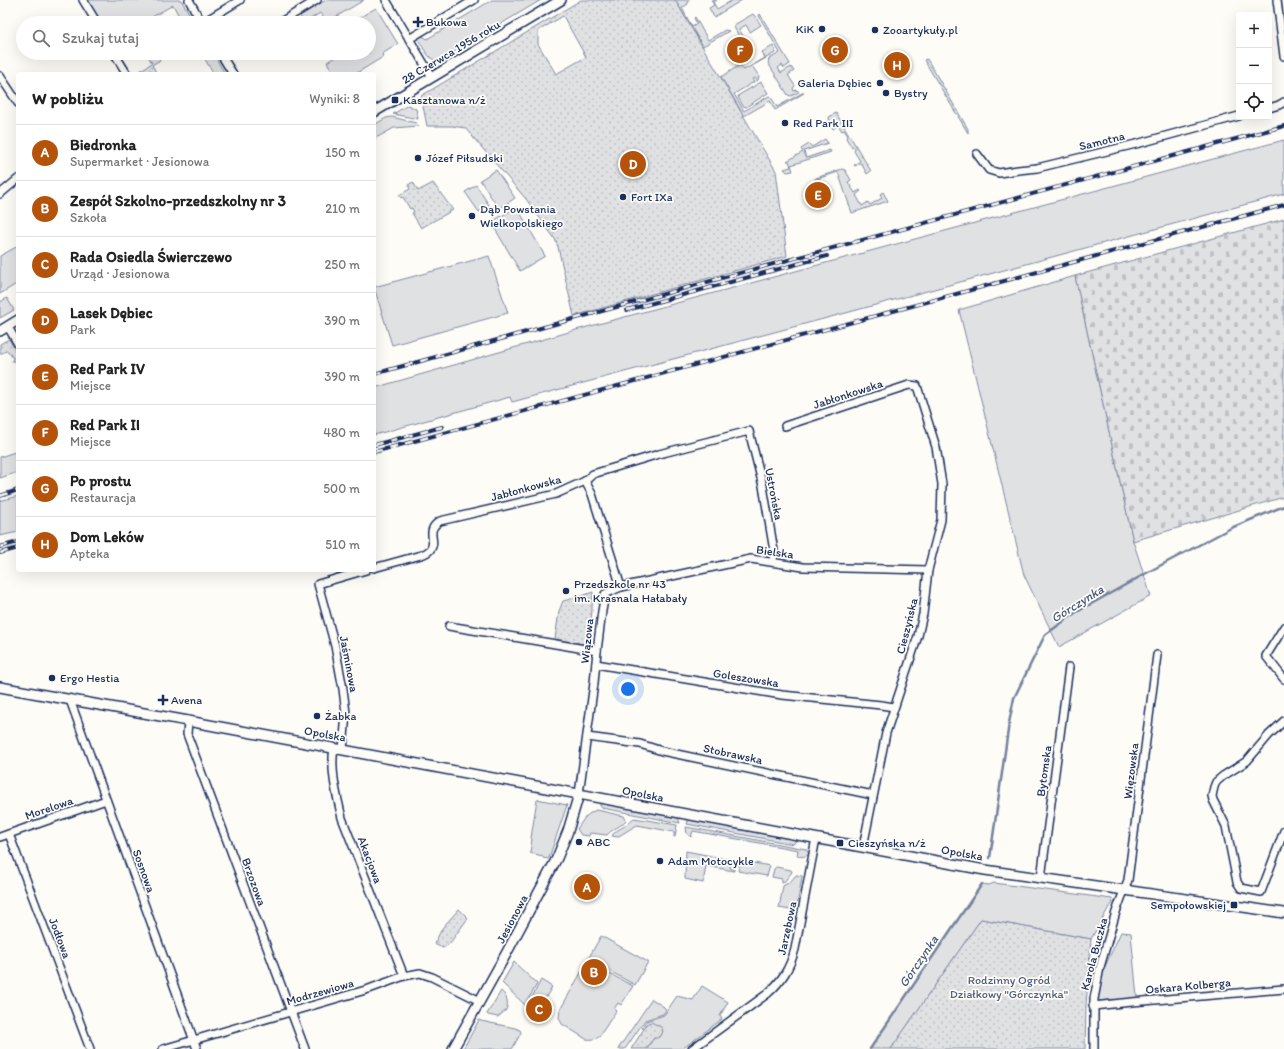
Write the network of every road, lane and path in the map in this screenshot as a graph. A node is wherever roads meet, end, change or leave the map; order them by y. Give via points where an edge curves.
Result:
1 (83, 0) edge
2 (189, 0) edge
3 (240, 0) edge
4 (317, 0) edge
5 (386, 0) edge
6 (474, 0) edge
7 (561, 0) edge
8 (1276, 0) edge
9 (93, 16) edge
10 (198, 16) edge
11 (214, 16) edge
12 (291, 16) edge
13 (410, 39) junction
14 (1284, 56) edge
15 (118, 60) edge
16 (225, 60) edge
17 (126, 72) edge
18 (232, 72) edge
19 (0, 76) edge
20 (432, 77) junction
21 (16, 100) edge
22 (1284, 102) edge
23 (1272, 107) edge
24 (376, 111) edge
25 (1236, 117) edge
26 (976, 154) dead end
27 (16, 181) edge
28 (0, 194) edge
29 (16, 321) edge
30 (4, 329) edge
31 (16, 342) edge
32 (917, 386) joint
33 (785, 426) dead end
34 (749, 431) joint
35 (585, 482) junction
36 (773, 562) junction
37 (376, 567) edge
38 (928, 570) junction
39 (359, 572) edge
40 (620, 587) junction
41 (449, 626) dead end
42 (1284, 627) edge
43 (597, 651) junction
44 (1157, 655) dead end
45 (596, 664) junction
46 (1069, 667) dead end
47 (1284, 679) edge
48 (0, 688) edge
49 (70, 700) junction
50 (894, 707) junction
51 (188, 721) junction
52 (1284, 721) edge
53 (587, 737) junction
54 (338, 749) junction
55 (579, 794) junction
56 (873, 795) junction
57 (106, 800) junction
58 (1284, 831) edge
59 (9, 834) junction
60 (0, 837) edge
61 (816, 838) junction
62 (863, 847) junction
63 (1041, 878) junction
64 (1125, 890) junction
65 (1284, 913) edge
66 (404, 976) junction
67 (1284, 989) edge
68 (480, 1001) junction
69 (1094, 1006) junction
70 (290, 1012) junction
71 (194, 1040) junction
72 (90, 1049) edge
73 (162, 1049) edge
74 (197, 1049) edge
75 (304, 1049) edge
76 (453, 1049) edge
77 (692, 1049) edge
78 (1094, 1049) edge

1 - 9 street
2 - 10 street
3 - 11 street
4 - 12 street
5 - 13 street
6 - 13 street
7 - 20 street, 28 Czerwca 1956 roku
8 - 14 street
13 - 20 street
15 - 17 street
16 - 18 street
19 - 21 street
20 - 24 street, 28 Czerwca 1956 roku
22 - 23 street
25 - 26 street, Samotna via 1037,168 999,173 989,170
27 - 28 street
29 - 30 street
30 - 31 street
32 - 33 street, Jabłonkowska via 909,385
32 - 38 street, Cieszyńska via 936,447 942,484 941,520
34 - 35 street, Jabłonkowska via 593,474
34 - 36 street, Ustrońska via 763,486 774,551
35 - 37 street, Jabłonkowska via 556,494 440,521 432,528 432,545 428,552
35 - 40 street via 592,494
36 - 38 street, Bielska via 803,567
36 - 40 street, Bielska via 751,559
38 - 50 street, Cieszyńska via 918,636
39 - 54 street, Jaśminowa via 318,584 335,646 346,713
40 - 43 street, Wiązowa via 605,594
41 - 43 street
42 - 47 street via 1266,656
43 - 45 street, Wiązowa
44 - 64 street, Więzowska
45 - 50 street, Goleszowska via 782,695
45 - 53 street, Wiązowa
46 - 63 street, Bytomska
48 - 49 street, Opolska
49 - 51 street, Opolska
49 - 57 street, Sosnowa
50 - 56 street, Cieszyńska
51 - 54 street, Opolska
51 - 70 street, Brzozowa via 187,734
52 - 58 street via 1247,761 1219,779 1212,796 1226,826 1237,882 1241,888 1261,892
53 - 55 street, Wiązowa
53 - 56 street, Stobrawska via 640,744 662,751
54 - 55 street, Opolska
54 - 66 street, Akacjowa via 332,759 342,818
55 - 61 street, Opolska
55 - 68 street, Jesionowa via 557,858
56 - 62 street, Cieszyńska
57 - 59 street, Morelowa
57 - 71 street, Sosnowa
59 - 60 street, Morelowa
59 - 72 street, Jodłowa
61 - 62 street, Opolska
61 - 77 street, Jarzębowa via 795,949 788,969 767,994
62 - 63 street, Opolska
63 - 64 street, Opolska
64 - 65 street, Opolska
64 - 69 street, Karola Buczka via 1100,967
66 - 68 street, Modrzewiowa via 420,973
66 - 70 street, Modrzewiowa
67 - 69 street, Oskara Kolberga
68 - 76 street, Jesionowa
69 - 78 street, Karola Buczka
70 - 71 street, Modrzewiowa
70 - 75 street, Brzozowa
71 - 73 street, Modrzewiowa
71 - 74 street, Sosnowa

